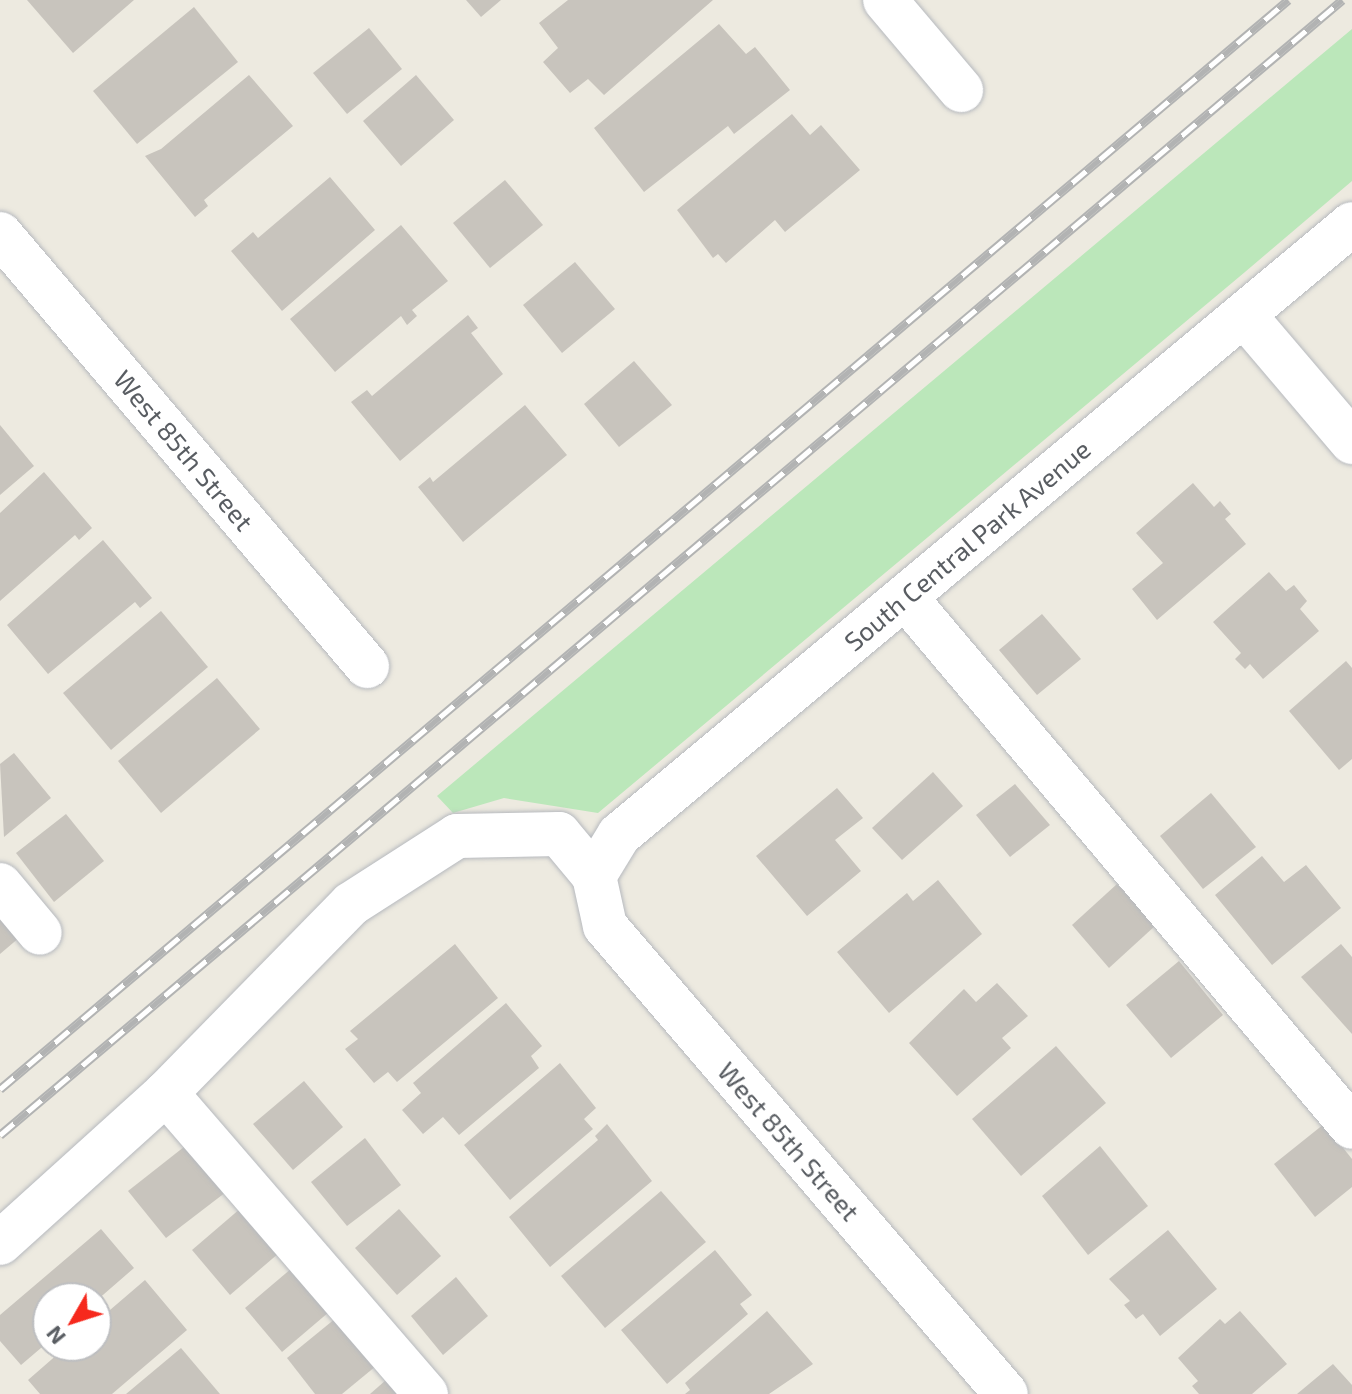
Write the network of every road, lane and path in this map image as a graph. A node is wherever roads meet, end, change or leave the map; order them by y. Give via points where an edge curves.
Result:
1 (885, 0) edge
2 (961, 90) dead end
3 (1352, 224) edge
4 (0, 234) edge
5 (1244, 315) junction
6 (1352, 442) edge
7 (905, 597) junction
8 (367, 666) dead end
9 (594, 876) junction
10 (0, 885) edge
11 (40, 933) dead end
12 (166, 1093) junction
13 (1352, 1127) edge
14 (0, 1243) edge
15 (426, 1394) edge
16 (1006, 1394) edge

1 - 2 street
3 - 5 street, South Central Park Avenue
4 - 8 street, West 85th Street
5 - 6 street
5 - 7 street, South Central Park Avenue
7 - 9 street, South Central Park Avenue via 619,835
7 - 13 street
9 - 12 street via 559,834 457,836 351,904
9 - 16 street, West 85th Street via 605,926
10 - 11 street
12 - 14 street
12 - 15 street

